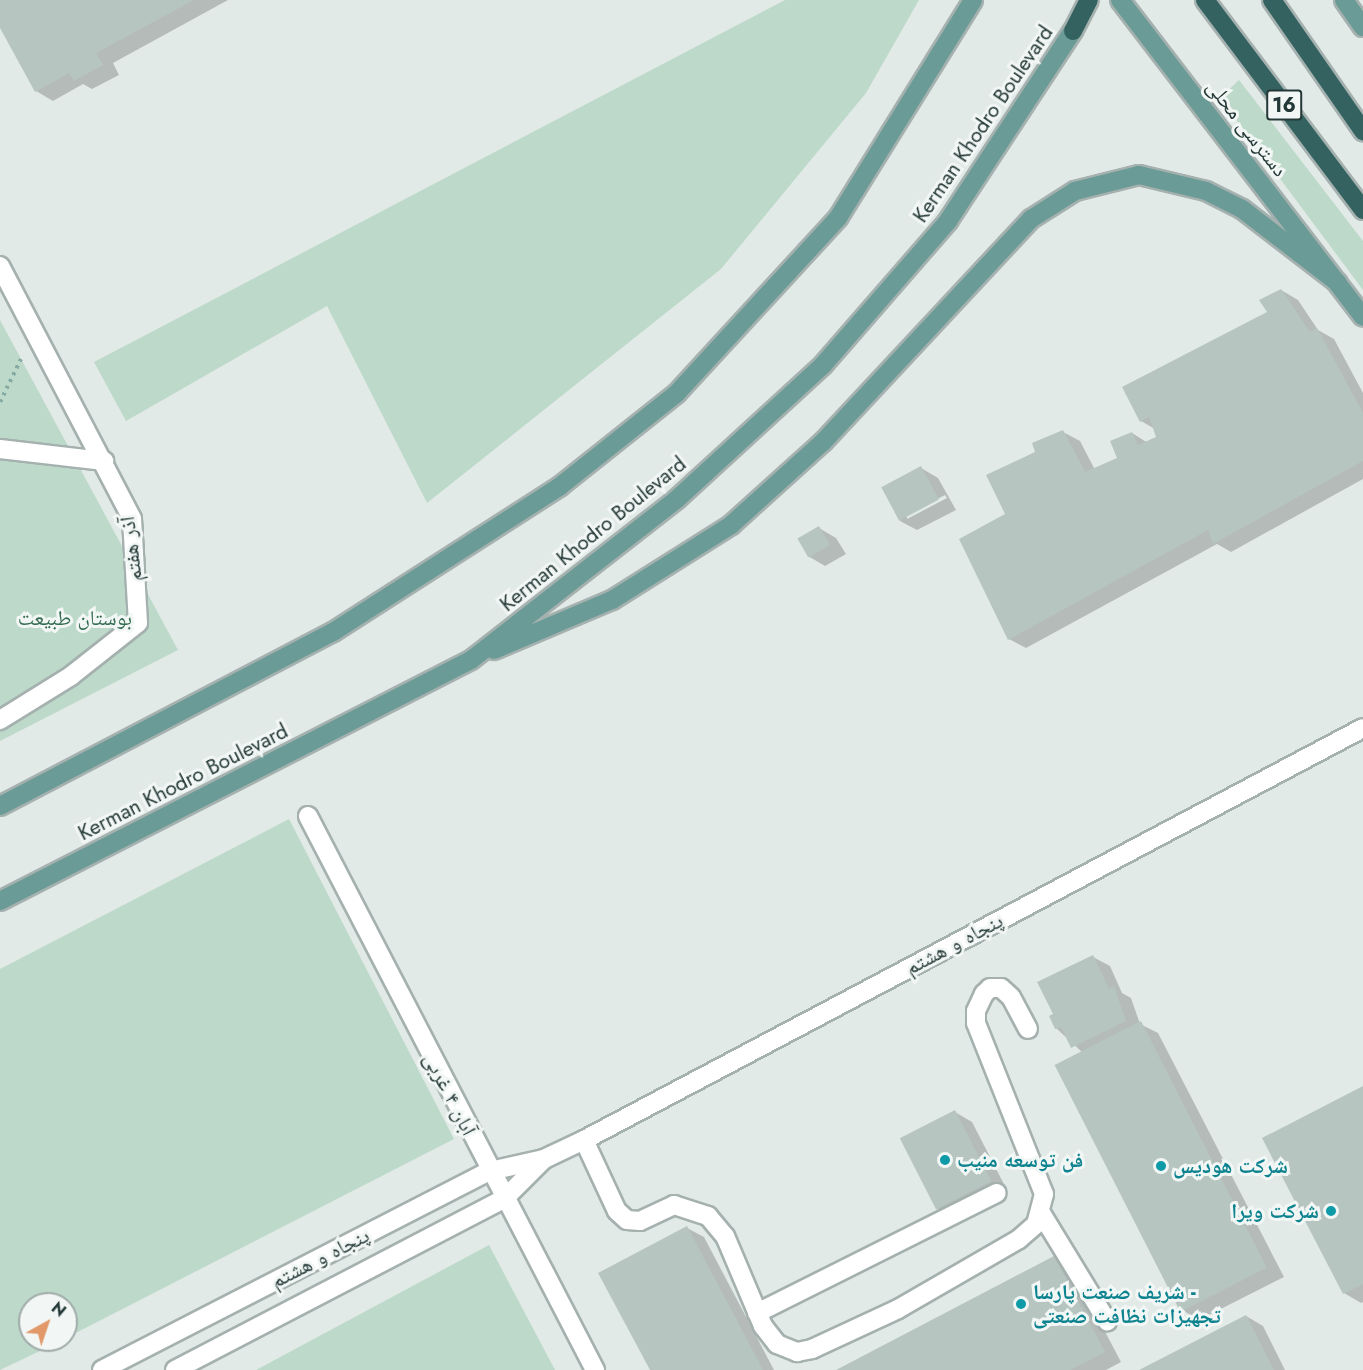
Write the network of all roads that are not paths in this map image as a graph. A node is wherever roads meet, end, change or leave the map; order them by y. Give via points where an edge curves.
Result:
1 (973, 0) edge
2 (1089, 0) edge
3 (1120, 0) edge
4 (1205, 0) edge
5 (1272, 0) edge
6 (1344, 0) edge
7 (1363, 27) edge
8 (1073, 31) joint
9 (1363, 131) edge
10 (1363, 210) edge
11 (0, 266) edge
12 (1338, 283) junction
13 (1363, 316) edge
14 (0, 449) edge
15 (104, 461) junction
16 (471, 660) junction
17 (0, 720) edge
18 (1363, 728) edge
19 (0, 806) edge
20 (308, 816) dead end
21 (0, 901) edge
22 (1028, 1029) dead end
23 (584, 1140) junction
24 (544, 1159) junction
25 (490, 1171) junction
26 (997, 1193) dead end
27 (505, 1198) junction
28 (1041, 1213) junction
29 (757, 1312) junction
30 (1107, 1321) dead end
31 (102, 1370) edge
32 (175, 1370) edge
33 (596, 1370) edge

1 - 19 main road via 838,218 677,393 559,487 333,632
2 - 8 highway
3 - 12 main road, دسترسی محلی
4 - 10 highway, 16
5 - 9 highway, 16
6 - 7 main road
8 - 16 main road, Kerman Khodro Boulevard via 948,221 823,365 677,499
11 - 15 street, آذر هفتم
12 - 13 main road
12 - 16 main road via 1242,209 1206,191 1139,175 1075,191 1031,219 823,442 731,525 612,600
14 - 15 street
15 - 17 street, آذر هفتم via 132,519 138,623 71,676
16 - 21 main road, Kerman Khodro Boulevard
18 - 23 street, پنجاه و هشتم
20 - 25 street, آبان ۴ غربی
22 - 28 street via 1011,997 1001,988 990,988 984,993 976,1011 976,1023 1040,1179 1044,1194
23 - 24 street, پنجاه و هشتم
23 - 29 street via 617,1211 627,1220 640,1221 674,1205 708,1216 725,1236
24 - 25 street, پنجاه و هشتم
24 - 27 street, پنجاه و هشتم
25 - 27 street, آبان ۴ غربی
25 - 31 street, پنجاه و هشتم
26 - 29 street
27 - 32 street, پنجاه و هشتم
27 - 33 street, آبان ۴ غربی
28 - 29 street via 1036,1224 1019,1239 898,1310 812,1349 797,1352 777,1344
28 - 30 street

